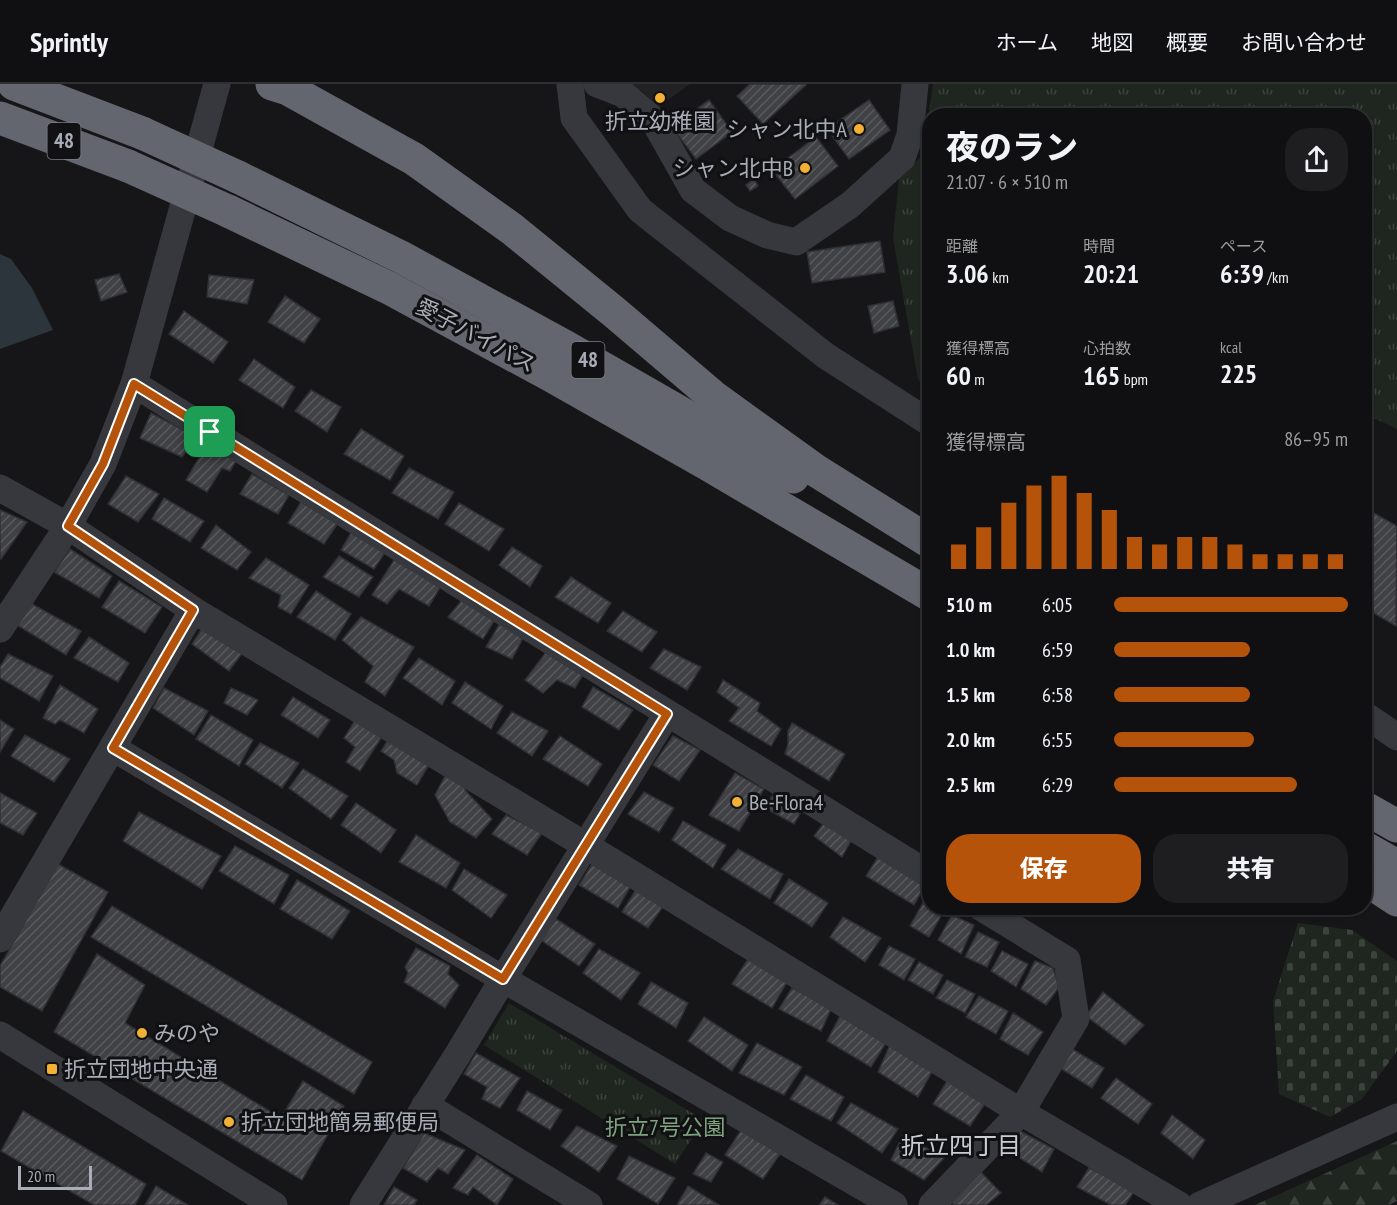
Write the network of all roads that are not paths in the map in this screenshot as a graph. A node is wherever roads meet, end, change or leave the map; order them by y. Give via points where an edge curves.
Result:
1 (14, 84) edge
2 (217, 84) edge
3 (272, 84) edge
4 (570, 84) edge
5 (597, 84) edge
6 (915, 84) edge
7 (0, 117) edge
8 (0, 129) edge
9 (119, 162) junction
10 (134, 384) junction
11 (922, 418) edge
12 (0, 488) edge
13 (68, 526) junction
14 (922, 537) edge
15 (922, 551) edge
16 (860, 555) junction
17 (922, 590) edge
18 (922, 598) edge
19 (193, 610) junction
20 (0, 629) edge
21 (667, 714) junction
22 (1372, 720) edge
23 (1397, 737) edge
24 (113, 748) junction
25 (1372, 812) edge
26 (1397, 826) edge
27 (585, 845) junction
28 (1372, 852) edge
29 (1397, 866) edge
30 (922, 870) edge
31 (1372, 884) edge
32 (1397, 900) edge
33 (993, 915) edge
34 (0, 939) edge
35 (503, 979) junction
36 (0, 1035) edge
37 (425, 1105) junction
38 (1021, 1112) junction
39 (1397, 1117) edge
40 (274, 1205) edge
41 (363, 1205) edge
42 (589, 1205) edge
43 (894, 1205) edge
44 (932, 1205) edge
45 (1179, 1205) edge
46 (1200, 1205) edge

1 - 15 highway, 愛子バイパス / 48, bridge via 142,133 401,257
2 - 10 street
3 - 14 highway via 414,159 512,229 715,398 815,470
4 - 11 street via 574,118 640,210 826,356
5 - 6 street via 623,94 653,119 693,190 730,218 767,235 796,242 850,205 902,158 910,135
7 - 9 highway, 愛子バイパス / 48
8 - 9 highway
9 - 16 highway, 愛子バイパス / 48, bridge via 389,288 707,464
10 - 13 street via 103,464
10 - 21 street
12 - 13 street
13 - 19 street
13 - 20 street
16 - 17 highway, 愛子バイパス / 48
16 - 18 highway
19 - 24 street
19 - 27 street
21 - 27 street
21 - 30 street
22 - 23 street
24 - 34 street
24 - 35 street
25 - 26 highway
27 - 35 street
27 - 38 street
28 - 29 highway
31 - 32 highway
33 - 38 street via 1067,960 1076,1019
35 - 37 street
35 - 43 street
36 - 40 street
37 - 41 street
37 - 42 street
38 - 44 street
38 - 45 street
39 - 46 street

